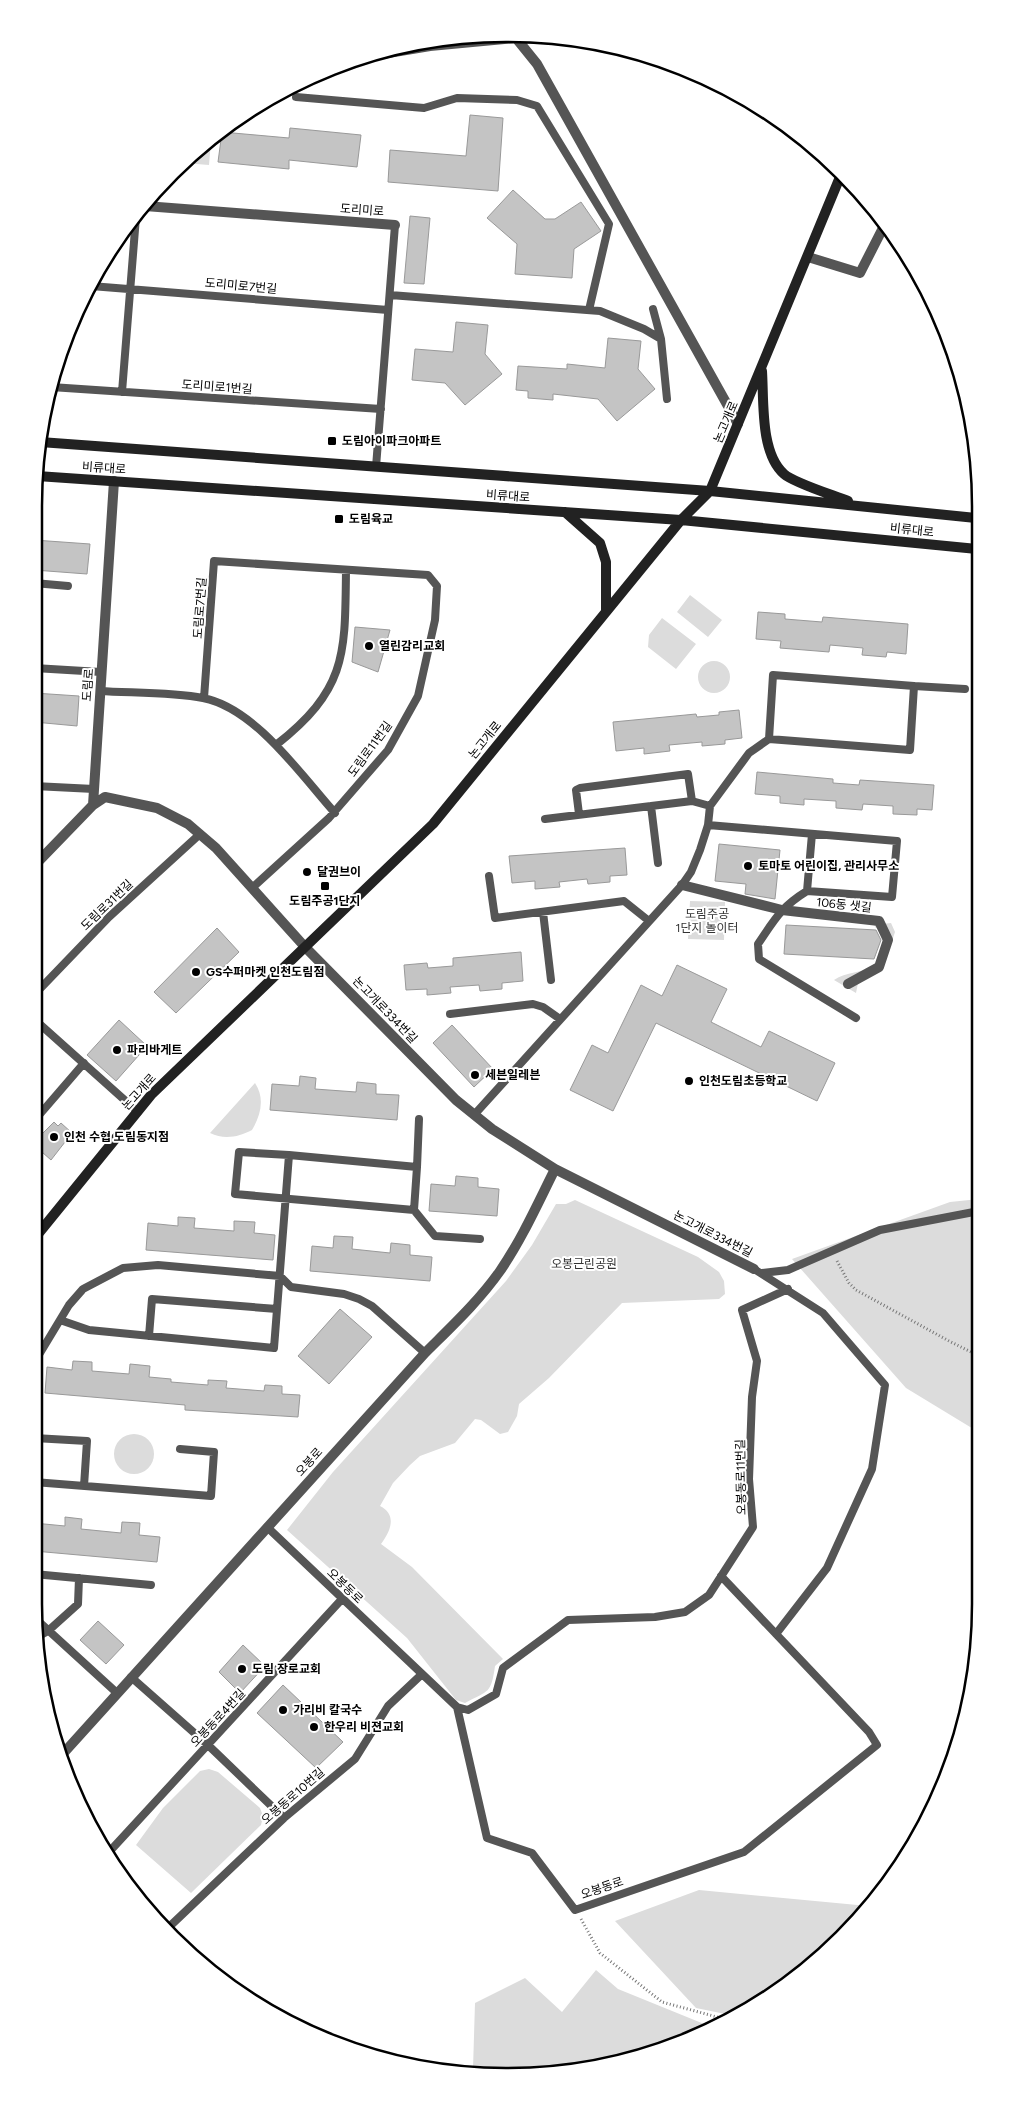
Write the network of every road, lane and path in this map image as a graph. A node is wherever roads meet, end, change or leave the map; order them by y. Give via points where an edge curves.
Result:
1 (520, 42) edge
2 (296, 97) dead end
3 (838, 182) edge
4 (153, 207) edge
5 (394, 225) joint
6 (135, 228) edge
7 (881, 232) edge
8 (808, 257) junction
9 (99, 287) edge
10 (130, 289) junction
11 (390, 295) junction
12 (653, 309) dead end
13 (388, 310) junction
14 (589, 310) junction
15 (661, 339) junction
16 (762, 367) junction
17 (58, 387) edge
18 (122, 392) junction
19 (667, 399) dead end
20 (381, 410) junction
21 (738, 424) junction
22 (47, 442) edge
23 (376, 467) junction
24 (43, 476) edge
25 (114, 481) junction
26 (710, 491) junction
27 (860, 506) junction
28 (565, 512) junction
29 (972, 518) edge
30 (681, 520) junction
31 (972, 549) edge
32 (346, 570) junction
33 (42, 584) edge
34 (68, 586) dead end
35 (437, 586) joint
36 (606, 612) junction
37 (42, 668) edge
38 (101, 672) junction
39 (914, 686) junction
40 (965, 689) dead end
41 (100, 690) junction
42 (204, 698) junction
43 (769, 739) junction
44 (276, 746) junction
45 (42, 786) edge
46 (94, 789) junction
47 (692, 801) junction
48 (92, 805) junction
49 (651, 806) junction
50 (710, 806) junction
51 (334, 812) junction
52 (579, 814) junction
53 (545, 819) dead end
54 (708, 825) junction
55 (200, 834) junction
56 (812, 834) junction
57 (42, 858) edge
58 (658, 864) dead end
59 (489, 876) dead end
60 (682, 885) junction
61 (252, 888) junction
62 (807, 891) junction
63 (782, 910) junction
64 (543, 912) junction
65 (648, 921) junction
66 (305, 947) junction
67 (551, 980) dead end
68 (848, 984) dead end
69 (42, 987) edge
70 (450, 1014) dead end
71 (856, 1018) dead end
72 (560, 1019) junction
73 (42, 1026) edge
74 (84, 1063) junction
75 (42, 1112) edge
76 (138, 1112) junction
77 (474, 1115) junction
78 (419, 1119) dead end
79 (289, 1155) junction
80 (417, 1167) junction
81 (555, 1169) junction
82 (286, 1198) junction
83 (414, 1210) junction
84 (972, 1212) edge
85 (42, 1229) edge
86 (480, 1239) dead end
87 (833, 1251) junction
88 (758, 1271) junction
89 (280, 1276) junction
90 (788, 1289) junction
91 (277, 1309) junction
92 (60, 1320) junction
93 (149, 1336) junction
94 (42, 1350) edge
95 (425, 1353) junction
96 (972, 1353) edge
97 (42, 1438) edge
98 (180, 1449) dead end
99 (42, 1483) edge
100 (84, 1486) junction
101 (268, 1527) junction
102 (42, 1575) edge
103 (721, 1576) junction
104 (80, 1578) junction
105 (151, 1584) dead end
106 (342, 1599) junction
107 (43, 1626) edge
108 (48, 1631) junction
109 (43, 1634) edge
110 (776, 1634) junction
111 (421, 1674) junction
112 (132, 1678) junction
113 (118, 1693) junction
114 (458, 1707) junction
115 (208, 1745) junction
116 (66, 1750) edge
117 (284, 1818) junction
118 (113, 1848) edge
119 (575, 1910) junction
120 (172, 1923) edge
121 (717, 2017) edge

1 - 21 street via 537,64
2 - 14 lane via 424,108 457,98 517,100 537,106 609,224
3 - 8 main road, 논고개로
4 - 5 street, 도리미로
5 - 11 lane, 도리미로
6 - 10 lane
7 - 8 street via 860,273
8 - 16 main road, 논고개로
9 - 10 lane, 도리미로7번길
10 - 13 lane, 도리미로7번길
10 - 18 lane
11 - 13 lane, 도리미로
11 - 14 lane
12 - 15 lane
13 - 20 lane, 도리미로
14 - 15 lane
15 - 19 lane
16 - 21 main road, 논고개로
16 - 27 main road via 767,442 772,460 785,476
17 - 18 lane, 도리미로1번길
18 - 20 lane, 도리미로1번길
20 - 23 lane, 도리미로
21 - 26 main road, 논고개로
22 - 23 main road, 비류대로
23 - 26 main road, 비류대로
24 - 25 main road, 비류대로
25 - 28 main road, 비류대로
25 - 38 street, 도림로
26 - 27 main road, 비류대로
26 - 30 main road, 논고개로
27 - 29 main road, 비류대로
28 - 30 main road, 비류대로
28 - 36 main road via 600,543 606,562
30 - 31 main road, 비류대로
30 - 36 main road, 논고개로
32 - 35 lane, 도림로7번길 via 428,575
32 - 42 lane, 도림로7번길 via 214,562
32 - 44 lane via 345,628 338,671 310,716
33 - 34 lane
35 - 51 lane, 도림로11번길 via 435,620 418,696 388,750
36 - 66 main road, 논고개로 via 433,824
37 - 38 lane
38 - 41 street, 도림로
39 - 40 lane
39 - 43 lane via 910,750
39 - 43 lane via 772,675
41 - 42 lane
41 - 46 street, 도림로
42 - 44 lane via 236,712
43 - 50 lane via 749,753
44 - 51 lane
45 - 46 lane
46 - 48 street, 도림로
47 - 49 lane
47 - 50 lane
47 - 52 lane via 688,774 580,788 576,790
48 - 55 street via 105,797 157,808
48 - 57 street
49 - 52 lane
49 - 58 lane
50 - 54 lane
51 - 61 lane, 도림로11번길
52 - 53 lane
54 - 56 lane
54 - 60 lane via 691,872
55 - 61 street
55 - 69 lane, 도림로31번길 via 109,917
56 - 62 lane
56 - 62 lane via 896,841 892,897
59 - 64 lane via 495,918
60 - 63 street
60 - 65 lane
61 - 66 street
62 - 63 lane
63 - 68 street, 106동 샛길 via 879,921 888,940 879,968
63 - 71 lane via 758,944 759,959
64 - 65 lane via 624,902
64 - 67 lane
65 - 72 lane
66 - 76 main road, 논고개로 via 151,1095
66 - 77 street, 논고개로334번길
70 - 72 lane via 533,1004
72 - 77 lane
73 - 74 lane
74 - 75 lane
74 - 76 lane
76 - 85 main road, 논고개로
77 - 81 street, 논고개로334번길
78 - 80 lane
79 - 80 lane
79 - 82 lane
79 - 82 lane via 239,1152 236,1194
80 - 83 lane
81 - 88 street, 논고개로334번길
81 - 95 street, 오봉로 via 524,1232 500,1271
82 - 83 lane
82 - 89 lane
83 - 86 lane via 435,1236
84 - 87 lane via 880,1230
87 - 88 lane via 788,1270
87 - 96 path via 856,1290
88 - 90 lane, 논고개로334번길
89 - 91 lane
89 - 92 lane via 158,1265 123,1268 83,1290
89 - 95 lane via 291,1286 344,1294 372,1306
90 - 103 lane, 오봉동로11번길 via 742,1310 757,1361 752,1397 749,1479 753,1527
90 - 110 lane, 논고개로334번길 via 823,1313 885,1385 872,1469 827,1568
91 - 93 lane via 152,1299
91 - 93 lane via 274,1348
92 - 93 lane via 89,1330
92 - 94 lane
95 - 101 street, 오봉로
97 - 100 lane via 86,1441
98 - 100 lane via 214,1452 211,1496
99 - 100 lane
101 - 106 lane, 오봉동로
101 - 112 street, 오봉로
102 - 104 lane
103 - 110 lane, 오봉동로
103 - 114 lane, 오봉동로11번길 via 709,1595 685,1612 655,1617 568,1620 503,1668 496,1694 468,1710
104 - 105 lane
104 - 108 lane via 78,1604
106 - 111 lane, 오봉동로
106 - 115 lane, 오봉동로4번길
107 - 108 lane
108 - 109 lane
108 - 113 lane
110 - 119 lane, 오봉동로 via 870,1732 877,1745 744,1852
111 - 114 lane, 오봉동로
111 - 117 lane, 오봉동로10번길 via 388,1706 355,1759
112 - 113 street, 오봉로
112 - 115 lane
113 - 116 street, 오봉로
114 - 119 lane, 오봉동로 via 487,1838 532,1853
115 - 117 lane
115 - 118 lane, 오봉동로4번길
117 - 120 lane, 오봉동로10번길
119 - 121 path via 600,1953 654,1997 672,2006

